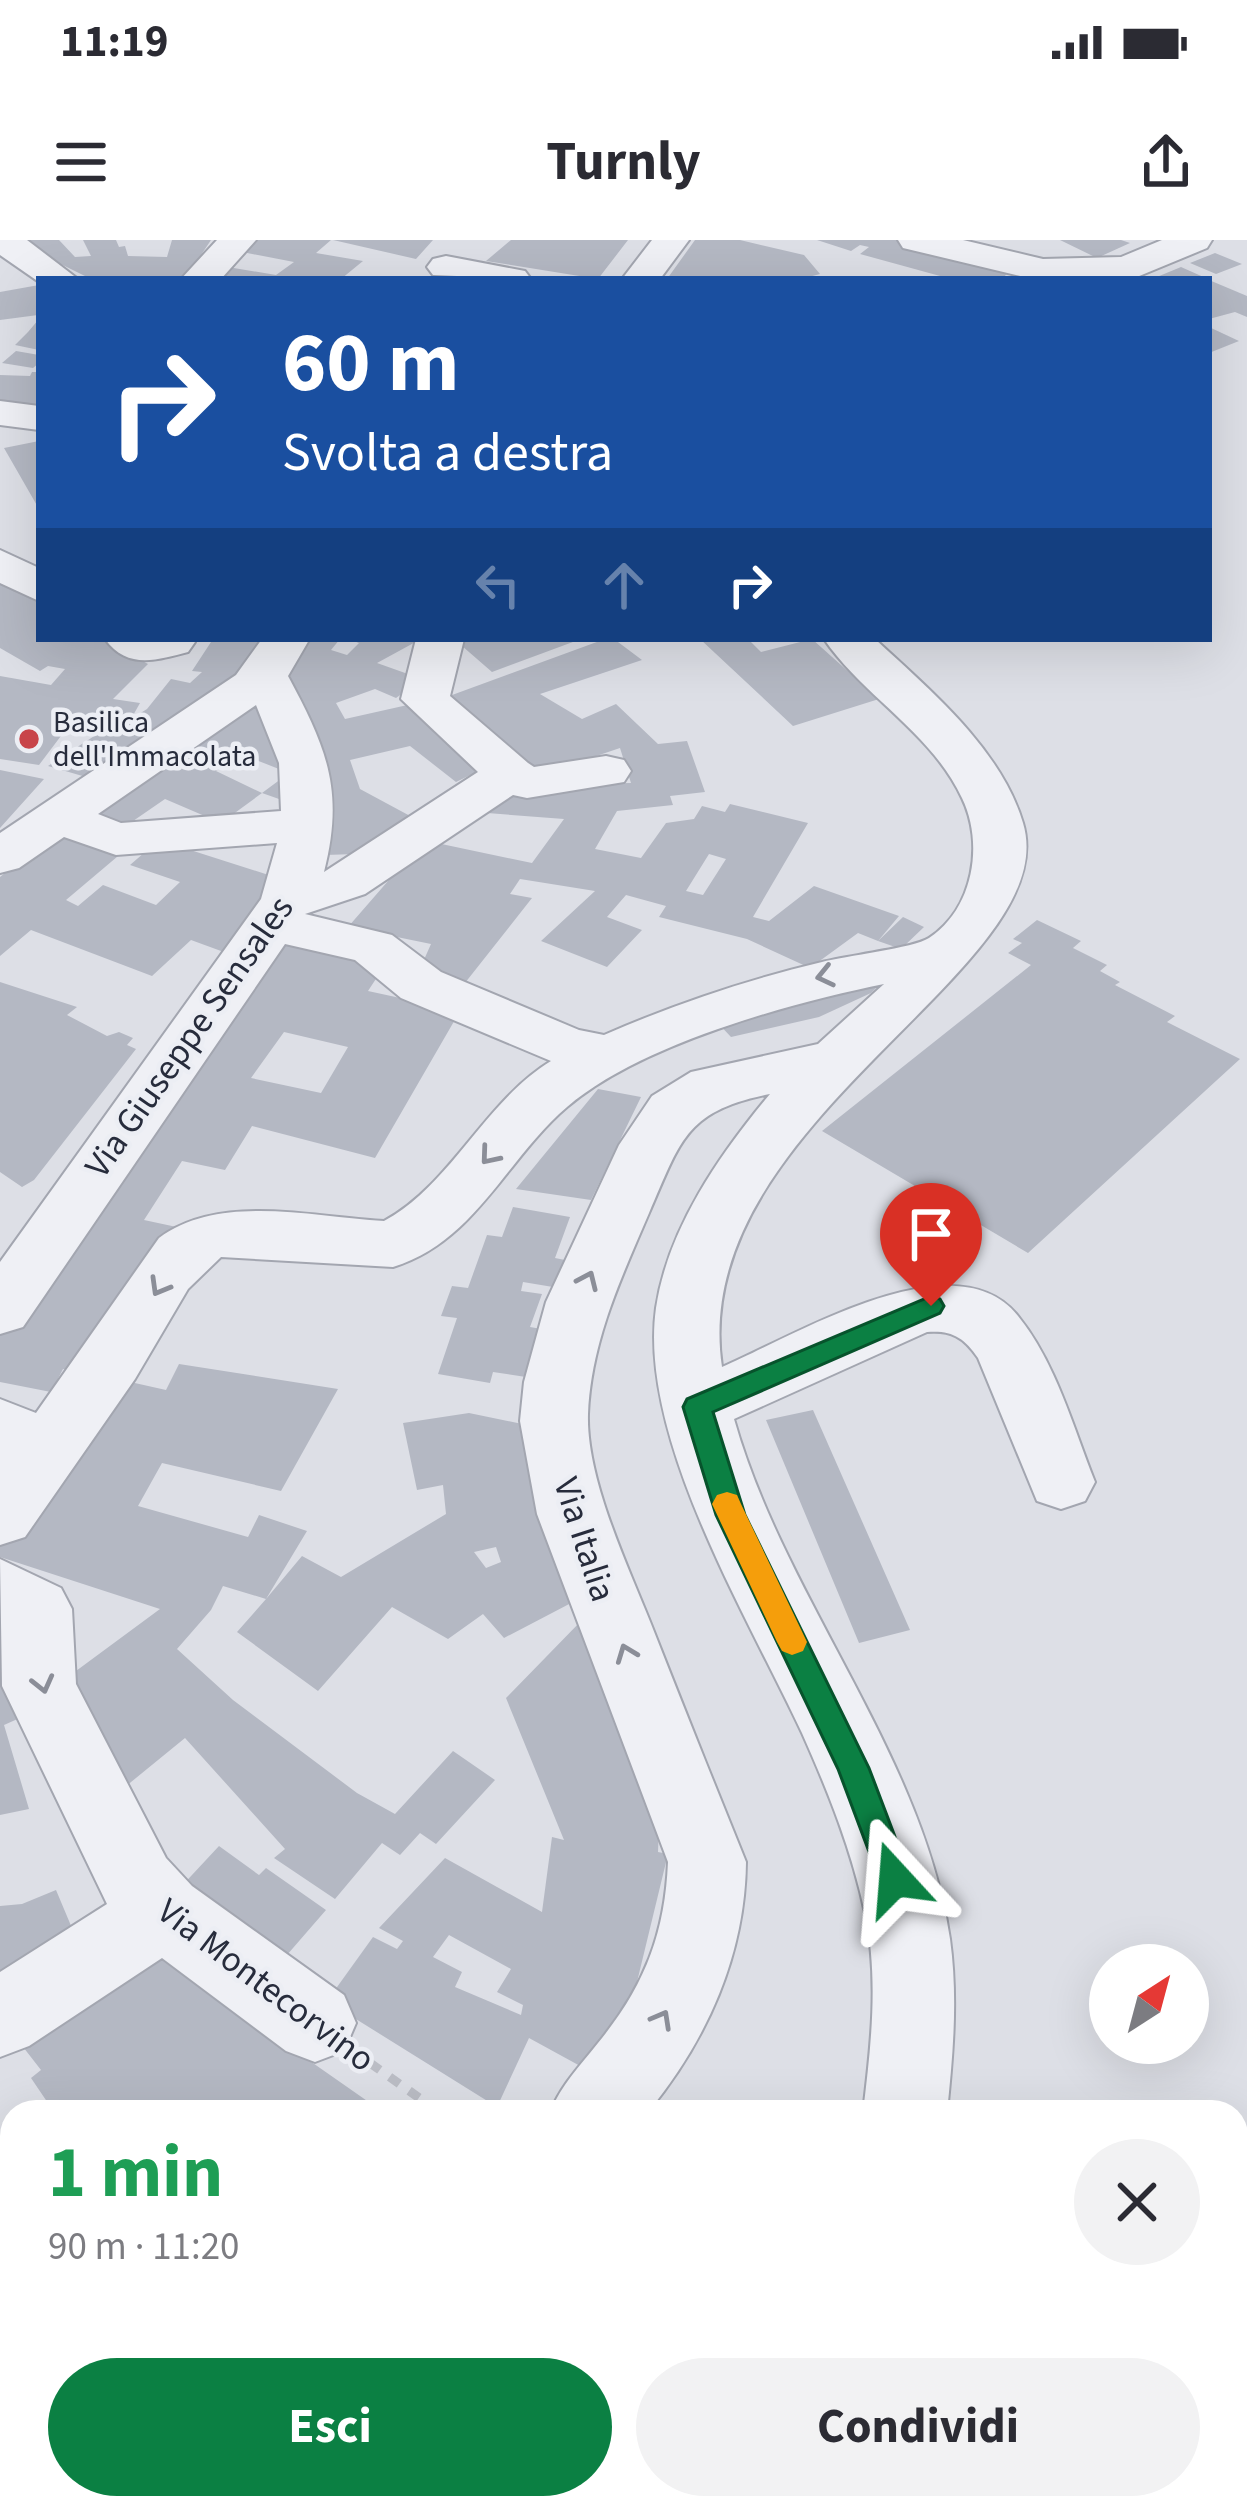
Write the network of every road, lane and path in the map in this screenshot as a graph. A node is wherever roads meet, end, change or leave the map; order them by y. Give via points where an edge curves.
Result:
1 (2, 240) edge
2 (671, 240) edge
3 (916, 240) edge
4 (1194, 240) edge
5 (1037, 263) edge
6 (446, 267) dead end
7 (1126, 268) edge
8 (55, 276) edge
9 (496, 276) edge
10 (643, 276) edge
11 (0, 564) edge
12 (36, 584) edge
13 (439, 642) edge
14 (851, 642) edge
15 (275, 658) edge
16 (606, 771) dead end
17 (510, 774) junction
18 (57, 816) junction
19 (304, 825) junction
20 (0, 857) edge
21 (278, 912) junction
22 (940, 956) junction
23 (609, 1055) junction
24 (832, 1061) junction
25 (0, 1310) edge
26 (697, 1407) junction
27 (24, 1438) edge
28 (1061, 1482) dead end
29 (0, 1517) edge
30 (0, 1589) edge
31 (164, 1912) junction
32 (0, 2018) edge
33 (315, 2024) joint
34 (422, 2100) edge
35 (602, 2100) edge
36 (906, 2100) edge

1 - 8 street
2 - 10 street
3 - 5 street
4 - 7 street
5 - 7 street
6 - 9 street
11 - 12 street
13 - 17 street via 425,698
14 - 22 street via 952,747 998,822 991,891
15 - 18 street
15 - 19 street, Via Giuseppe Sensales via 299,745
16 - 17 street via 527,783
17 - 21 street via 346,882
18 - 19 street via 116,839
18 - 20 street
19 - 21 street, Via Giuseppe Sensales via 297,877
21 - 23 street via 373,947 421,985 566,1046
21 - 25 street, Via Giuseppe Sensales
22 -> 23 street via 740,1000
22 - 24 street
23 -> 27 street via 538,1098 487,1161 404,1239 380,1245 219,1234 184,1248 115,1360
24 - 26 street via 754,1158 698,1258 687,1339
35 -> 24 street, Via Italia via 676,1994 704,1919 707,1862 572,1514 554,1421 566,1339 649,1145 673,1110 712,1086
26 - 28 street via 914,1311 951,1308 998,1336
26 - 36 street via 730,1515 884,1842 906,1916
27 - 29 street
30 -> 31 street, Via Montecorvino via 36,1609 39,1686 138,1884
31 - 32 street
31 - 33 street, Via Montecorvino
33 - 34 path, Via Montecorvino

